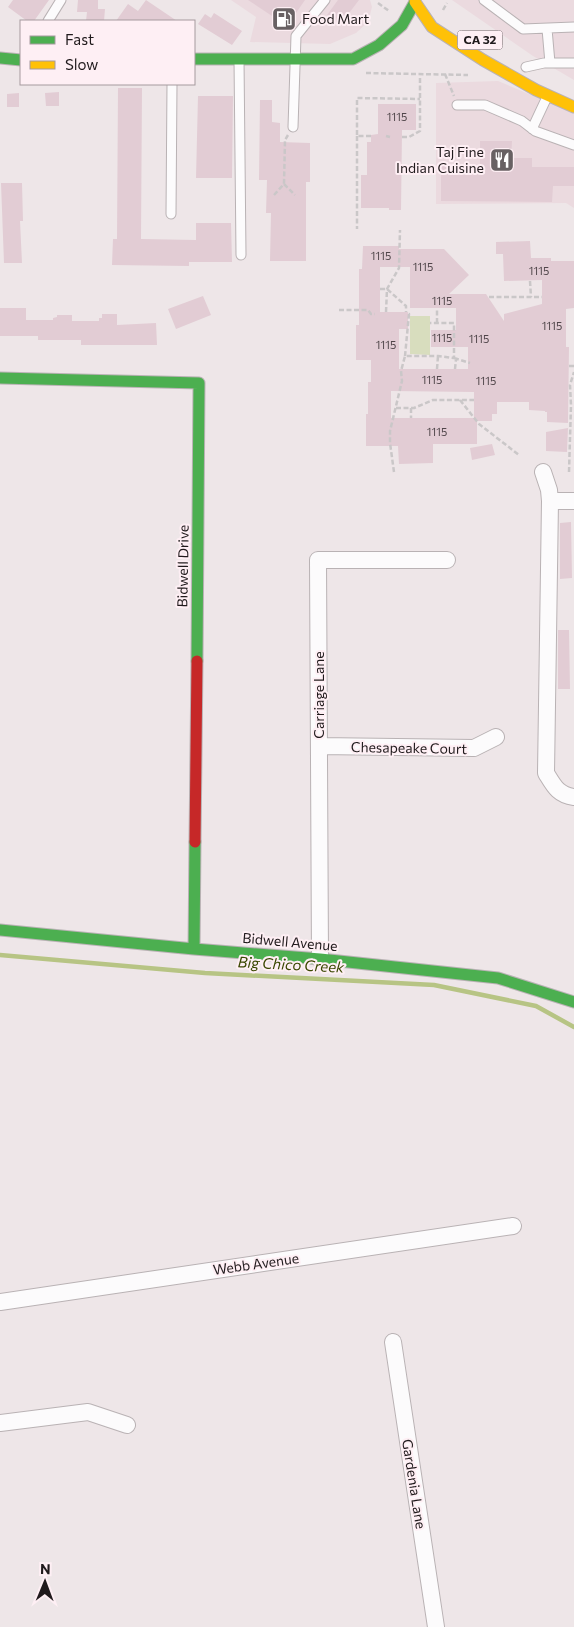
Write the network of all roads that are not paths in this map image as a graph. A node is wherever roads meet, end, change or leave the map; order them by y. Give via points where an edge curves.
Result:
1 (61, 0) edge
2 (325, 0) edge
3 (484, 0) edge
4 (414, 1) edge
5 (440, 15) dead end
6 (49, 20) edge
7 (574, 27) edge
8 (547, 29) junction
9 (0, 58) edge
10 (195, 59) edge
11 (239, 59) junction
12 (295, 59) junction
13 (20, 60) edge
14 (550, 63) junction
15 (574, 63) edge
16 (522, 65) joint
17 (540, 74) dead end
18 (172, 85) edge
19 (548, 95) junction
20 (457, 105) road end
21 (574, 107) edge
22 (293, 127) dead end
23 (532, 129) junction
24 (574, 146) edge
25 (171, 214) dead end
26 (241, 256) dead end
27 (0, 378) edge
28 (543, 472) dead end
29 (550, 501) junction
30 (574, 501) edge
31 (447, 560) dead end
32 (496, 736) dead end
33 (319, 746) junction
34 (574, 797) edge
35 (0, 930) edge
36 (194, 949) junction
37 (320, 959) junction
38 (574, 1002) edge
39 (513, 1226) dead end
40 (0, 1302) edge
41 (393, 1342) dead end
42 (0, 1423) edge
43 (127, 1425) dead end
44 (436, 1627) edge

1 - 6 lane
2 - 12 lane via 296,36
3 - 8 lane via 523,29
4 - 5 street
4 - 12 street via 402,25 379,45 353,59
4 - 19 street, CA 32 via 432,27 483,60
7 - 8 lane
8 - 14 lane
9 - 13 street
10 - 11 street
11 - 12 street
11 - 26 lane
12 - 22 lane
14 - 15 lane
14 - 16 lane
16 - 17 street
18 - 25 lane
19 - 21 street, CA 32
19 - 23 lane
20 - 23 lane via 484,105 522,121
23 - 24 lane
27 - 36 street, Bidwell Drive via 200,383
28 - 29 street
29 - 30 street
29 - 34 street via 546,773 555,788 565,796
31 - 33 street, Carriage Lane via 318,560
32 - 33 street, Chesapeake Court via 474,748
33 - 37 street, Carriage Lane
35 - 36 street, Bidwell Avenue
36 - 37 street, Bidwell Avenue
37 - 38 street, Bidwell Avenue via 498,978
39 - 40 street, Webb Avenue
41 - 44 street, Gardenia Lane
42 - 43 street via 88,1412

